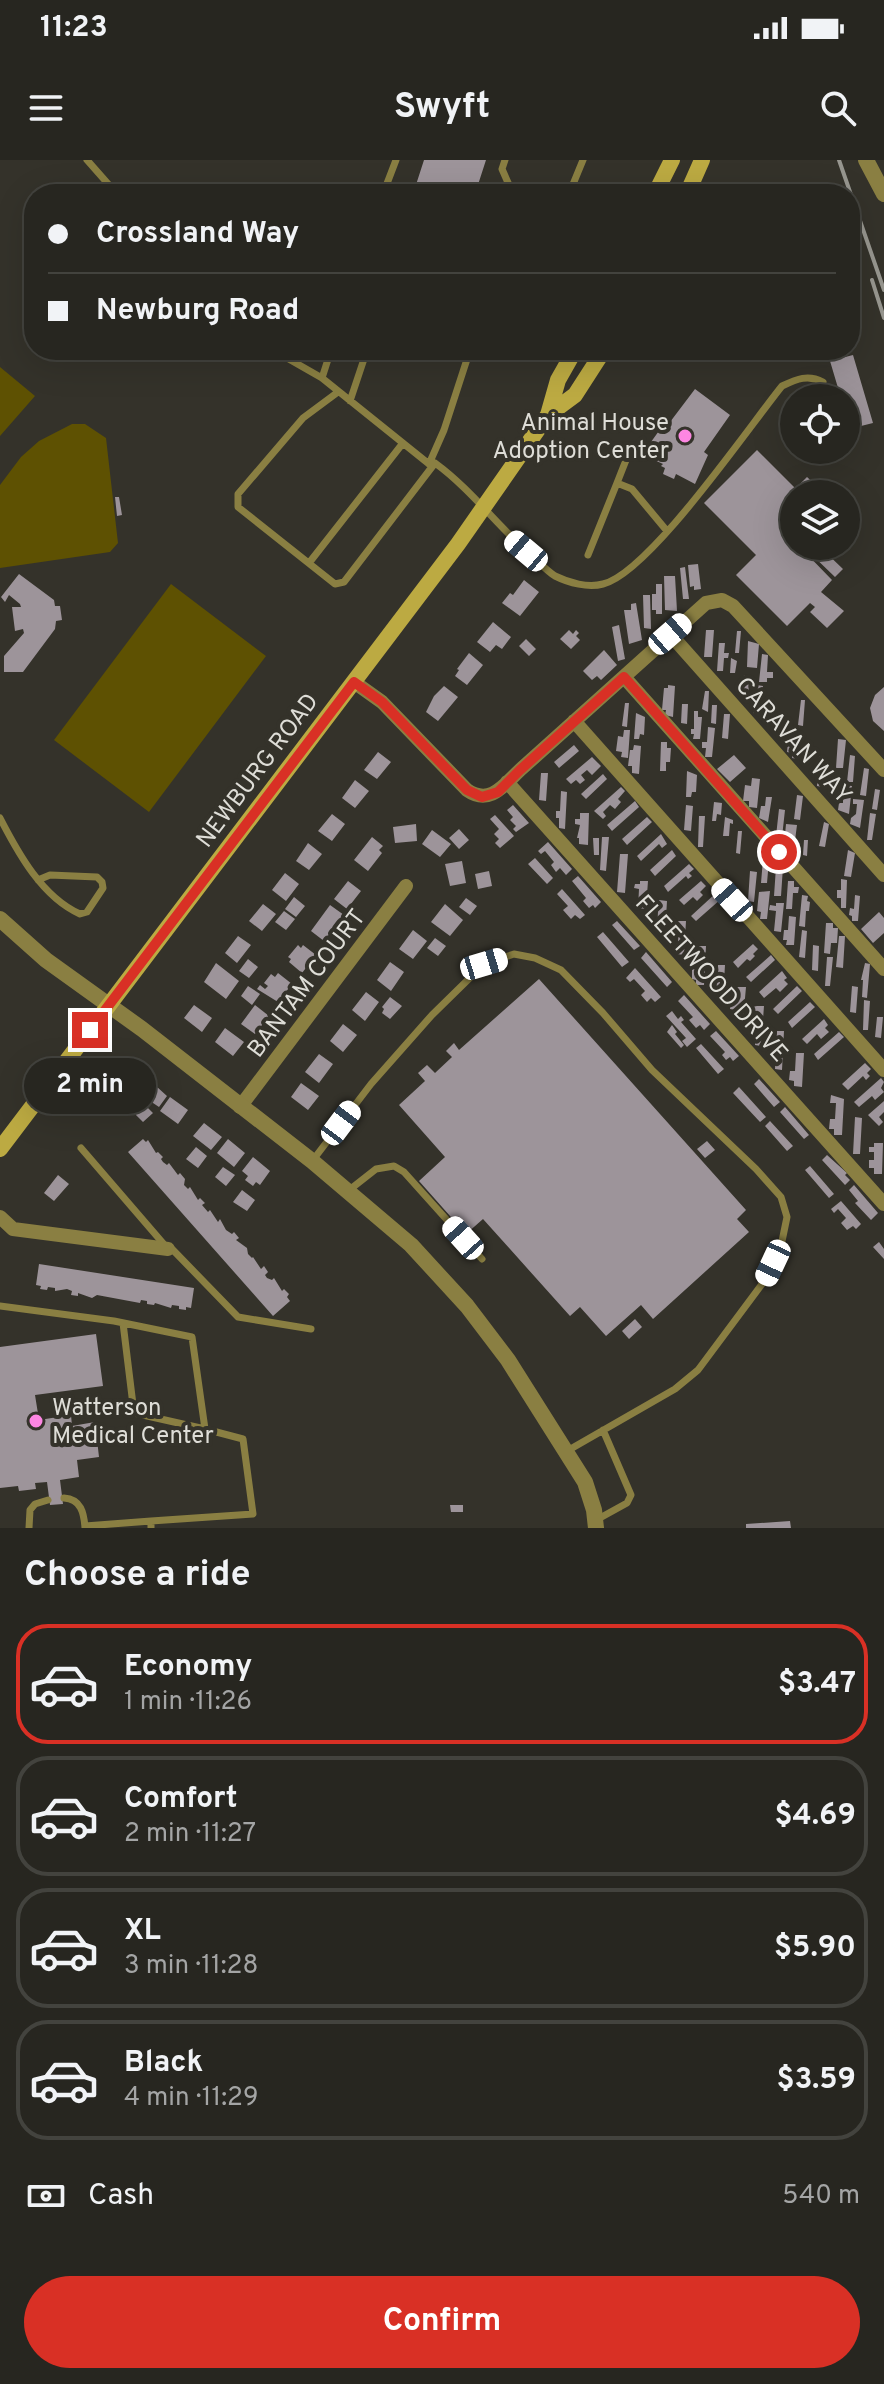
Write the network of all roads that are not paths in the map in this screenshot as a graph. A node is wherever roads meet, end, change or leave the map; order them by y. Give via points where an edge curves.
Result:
1 (87, 160) edge
2 (396, 160) edge
3 (505, 160) edge
4 (583, 160) edge
5 (672, 160) edge
6 (702, 160) edge
7 (866, 160) edge
8 (108, 184) edge
9 (387, 184) edge
10 (509, 184) edge
11 (573, 184) edge
12 (660, 184) edge
13 (691, 184) edge
14 (884, 194) edge
15 (290, 360) edge
16 (328, 360) edge
17 (364, 360) edge
18 (467, 360) edge
19 (569, 360) edge
20 (598, 360) edge
21 (322, 378) junction
22 (823, 382) dead end
23 (338, 392) junction
24 (350, 401) junction
25 (548, 415) junction
26 (403, 443) junction
27 (630, 450) dead end
28 (432, 464) junction
29 (617, 483) junction
30 (483, 507) junction
31 (667, 531) junction
32 (588, 555) dead end
33 (309, 563) junction
34 (670, 634) junction
35 (624, 677) junction
36 (354, 682) junction
37 (574, 721) junction
38 (884, 770) edge
39 (507, 782) junction
40 (0, 818) edge
41 (884, 875) edge
42 (38, 880) junction
43 (406, 886) dead end
44 (0, 919) edge
45 (884, 969) edge
46 (110, 1006) junction
47 (884, 1070) edge
48 (240, 1107) junction
49 (81, 1148) dead end
50 (0, 1149) edge
51 (312, 1161) junction
52 (348, 1191) junction
53 (884, 1204) edge
54 (0, 1217) edge
55 (168, 1249) junction
56 (482, 1259) dead end
57 (0, 1306) edge
58 (123, 1323) junction
59 (311, 1329) dead end
60 (205, 1429) junction
61 (603, 1430) junction
62 (567, 1451) junction
63 (64, 1498) dead end
64 (48, 1500) dead end
65 (596, 1524) edge
66 (151, 1525) edge
67 (85, 1527) edge
68 (29, 1528) edge

1 - 8 lane
2 - 9 lane
3 - 10 lane via 502,169
4 - 11 lane
5 - 12 main road
6 - 13 main road
7 - 14 street
15 - 21 lane
16 - 21 lane
17 - 24 lane
18 - 28 lane
19 - 25 main road, NEWBURG ROAD
20 - 25 main road, NEWBURG ROAD via 575,395
21 - 23 lane
22 - 31 lane via 813,377 782,386
23 - 24 lane
23 - 33 lane via 303,418 238,494 238,507
24 - 26 lane
25 - 30 main road, NEWBURG ROAD
26 - 28 lane
26 - 33 lane
27 - 29 lane
28 - 30 lane via 453,476
28 - 33 lane via 344,582 335,584
29 - 31 lane via 639,496
29 - 32 lane
30 - 31 lane via 555,576 586,586 605,584 633,568
30 - 36 main road, NEWBURG ROAD
34 - 35 street
34 - 38 street via 706,603 730,603
34 - 41 street, CARAVAN WAY
35 - 37 street
35 - 45 street
36 - 39 street via 382,702 475,795 491,795
36 - 46 main road, NEWBURG ROAD
37 - 39 street
37 - 47 street
39 - 53 street, FLEETWOOD DRIVE
40 - 42 lane
42 - 42 lane via 80,914 103,888 97,877 50,875
43 - 48 street, BANTAM COURT
44 - 46 street via 35,952
46 - 48 street
46 - 50 main road, NEWBURG ROAD
48 - 51 street
49 - 55 lane
51 - 52 street
51 - 61 lane via 371,1084 484,964 514,954 561,970 652,1070 756,1169 781,1197 787,1217 765,1280 698,1370
52 - 56 lane via 376,1169 394,1166
52 - 62 street via 411,1245 467,1306
54 - 55 street via 13,1229
55 - 59 lane via 238,1317
57 - 58 lane
58 - 60 lane via 192,1337
58 - 60 lane via 134,1413
60 - 66 lane via 243,1439 253,1514
61 - 62 lane
61 - 65 lane via 631,1495
62 - 65 street via 585,1482
63 - 67 lane via 80,1505
64 - 68 lane via 30,1510
66 - 67 lane

